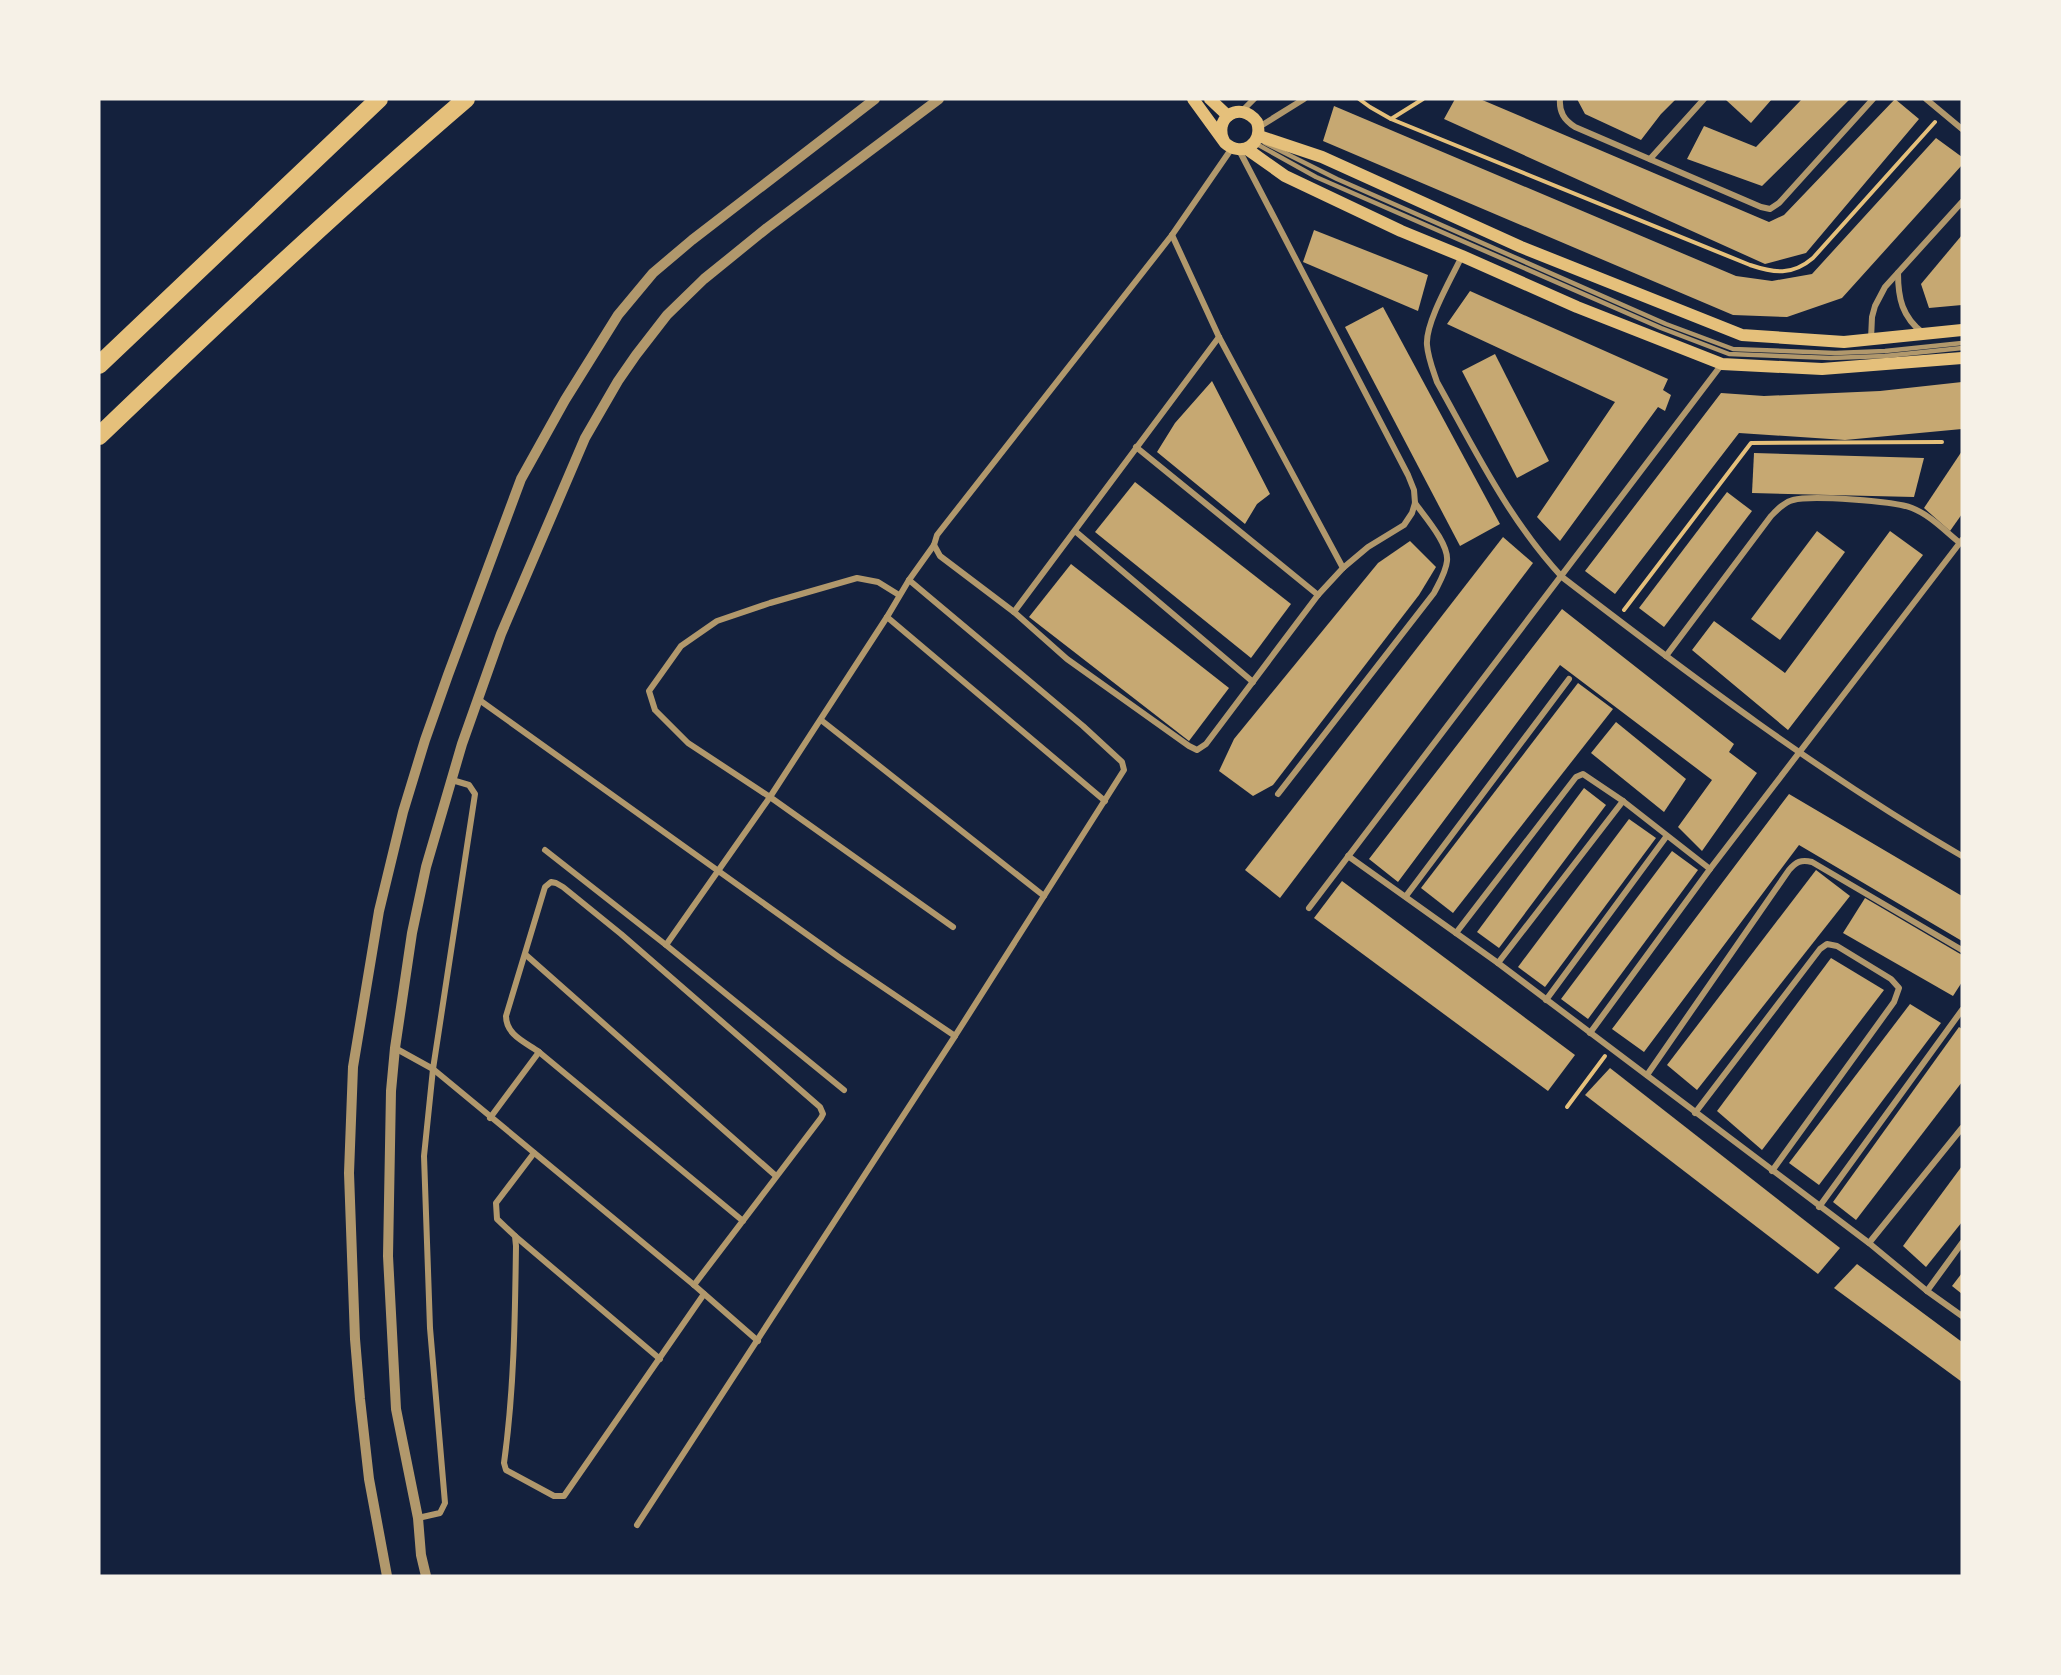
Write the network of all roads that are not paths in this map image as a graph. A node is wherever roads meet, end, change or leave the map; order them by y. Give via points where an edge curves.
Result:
1 (379, 99) edge
2 (466, 99) edge
3 (875, 99) edge
4 (939, 99) edge
5 (1193, 99) edge
6 (1210, 99) edge
7 (1254, 99) edge
8 (1304, 99) edge
9 (1560, 99) edge
10 (1704, 99) edge
11 (1873, 99) edge
12 (1926, 99) edge
13 (1242, 112) junction
14 (1228, 116) junction
15 (1962, 129) edge
16 (1247, 142) junction
17 (1650, 159) junction
18 (1962, 201) edge
19 (1172, 235) junction
20 (1462, 255) junction
21 (1899, 273) junction
22 (1962, 330) edge
23 (1925, 335) junction
24 (1219, 337) junction
25 (1871, 340) junction
26 (1962, 343) edge
27 (1962, 348) edge
28 (1962, 358) edge
29 (1722, 364) junction
30 (99, 365) edge
31 (99, 436) edge
32 (1136, 447) junction
33 (1415, 502) junction
34 (1074, 531) junction
35 (1961, 542) edge
36 (934, 545) junction
37 (1342, 568) junction
38 (1562, 577) junction
39 (909, 580) junction
40 (900, 595) junction
41 (1318, 595) junction
42 (1014, 612) junction
43 (887, 617) junction
44 (1666, 656) junction
45 (1569, 679) dead end
46 (1253, 682) junction
47 (478, 699) junction
48 (821, 720) junction
49 (1800, 753) junction
50 (452, 780) junction
51 (1278, 794) dead end
52 (770, 797) junction
53 (1105, 801) junction
54 (1623, 801) junction
55 (1666, 837) junction
56 (545, 850) dead end
57 (1348, 856) junction
58 (1962, 856) edge
59 (1710, 869) junction
60 (718, 870) junction
61 (1044, 896) junction
62 (1406, 896) junction
63 (1309, 908) dead end
64 (952, 927) dead end
65 (1456, 933) junction
66 (666, 945) junction
67 (1962, 950) edge
68 (526, 955) junction
69 (1498, 963) junction
70 (1546, 1000) junction
71 (1962, 1010) edge
72 (1590, 1033) junction
73 (955, 1036) junction
74 (395, 1048) junction
75 (539, 1052) junction
76 (433, 1070) junction
77 (1647, 1075) junction
78 (844, 1090) dead end
79 (1695, 1113) junction
80 (490, 1118) junction
81 (1962, 1128) edge
82 (534, 1153) junction
83 (1772, 1171) junction
84 (776, 1176) junction
85 (1819, 1207) junction
86 (742, 1221) junction
87 (515, 1236) junction
88 (1869, 1243) junction
89 (1962, 1244) edge
90 (694, 1285) junction
91 (1927, 1291) junction
92 (704, 1294) junction
93 (1962, 1316) edge
94 (758, 1341) junction
95 (660, 1359) junction
96 (418, 1518) junction
97 (637, 1525) dead end
98 (387, 1576) edge
99 (426, 1576) edge

1 - 30 highway
2 - 31 highway via 286,259
3 - 98 street via 661,267 618,315 580,373 521,479 425,740 379,911 353,1067 350,1173 356,1351 369,1479
4 - 47 street via 704,279 654,331 618,381 585,438 505,624
5 - 16 main road
6 - 14 main road
7 - 13 street
8 - 16 street
9 - 17 street via 1560,109 1571,124
10 - 17 street
11 - 17 street via 1770,209
12 - 15 street
13 - 14 main road
13 - 16 main road via 1251,115
14 - 16 main road via 1221,135
16 - 19 street
16 - 20 main road via 1285,176
16 - 25 main road via 1322,157 1521,247 1742,335 1844,342
16 - 26 lane via 1666,324 1733,349 1834,353
16 - 27 lane via 1327,182 1661,328 1730,354 1831,358
16 - 33 street via 1408,475
18 - 21 street
19 - 24 street
19 - 36 street via 937,535
20 - 29 main road via 1577,307
20 - 38 street via 1432,318 1426,343 1437,382 1522,531
21 - 23 street via 1902,308
21 - 25 street via 1885,287 1875,306
22 - 23 main road
23 - 25 main road
24 - 32 street
24 - 37 street
28 - 29 main road via 1822,369
29 - 38 street
32 - 34 street
32 - 41 street
33 - 37 street via 1404,525
33 - 51 street via 1444,545 1444,573 1434,593
34 - 42 street
34 - 46 street
35 - 44 street via 1909,506 1833,499 1790,500 1771,516
35 - 49 street
36 - 39 street
36 - 42 street via 940,556
37 - 41 street
38 - 44 street
38 - 57 street
39 - 40 street
39 - 53 street via 1122,762 1124,770
40 - 43 street
40 - 52 street via 878,582 857,578 717,621 681,646 649,691 655,710 688,743
41 - 46 street
42 - 46 street via 1067,659 1197,750 1206,744
43 - 48 street
43 - 53 street
44 - 49 street
45 - 62 street
47 - 50 street
47 - 60 street
48 - 52 street
48 - 61 street
49 - 58 street
49 - 59 street
50 - 74 street via 426,867
50 - 76 street via 469,785 476,794
52 - 60 street
52 - 64 street
53 - 61 street
54 - 55 street
54 - 65 street via 1583,774 1576,777
54 - 69 street
55 - 59 street
55 - 70 street
56 - 66 street
57 - 62 street
57 - 63 street
59 - 72 street
60 - 66 street
60 - 73 street
61 - 73 street
62 - 65 street
65 - 69 street
66 - 78 street
67 - 77 street via 1803,860 1789,870
68 - 75 street via 506,1024
68 - 84 street
68 - 84 street via 545,887 556,883 621,934 820,1107 821,1119
69 - 70 street
70 - 72 street
71 - 85 street
72 - 77 street
73 - 94 street
74 - 76 street
74 - 96 street via 387,1256 396,1410
75 - 80 street
75 - 86 street
76 - 80 street
76 - 96 street via 424,1156 430,1328 445,1503 440,1513
77 - 79 street
79 - 83 street
79 - 83 street via 1820,948 1827,944 1837,946 1891,979 1899,988 1894,1002
80 - 82 street
81 - 88 street
82 - 87 street via 496,1203 497,1219
82 - 90 street
83 - 85 street
84 - 86 street
85 - 88 street
86 - 90 street
87 - 95 street
87 - 95 street via 515,1343 506,1470 554,1496 564,1496
88 - 91 street
89 - 91 street
90 - 92 street
91 - 93 street
92 - 94 street
92 - 95 street
94 - 97 street
96 - 99 street

